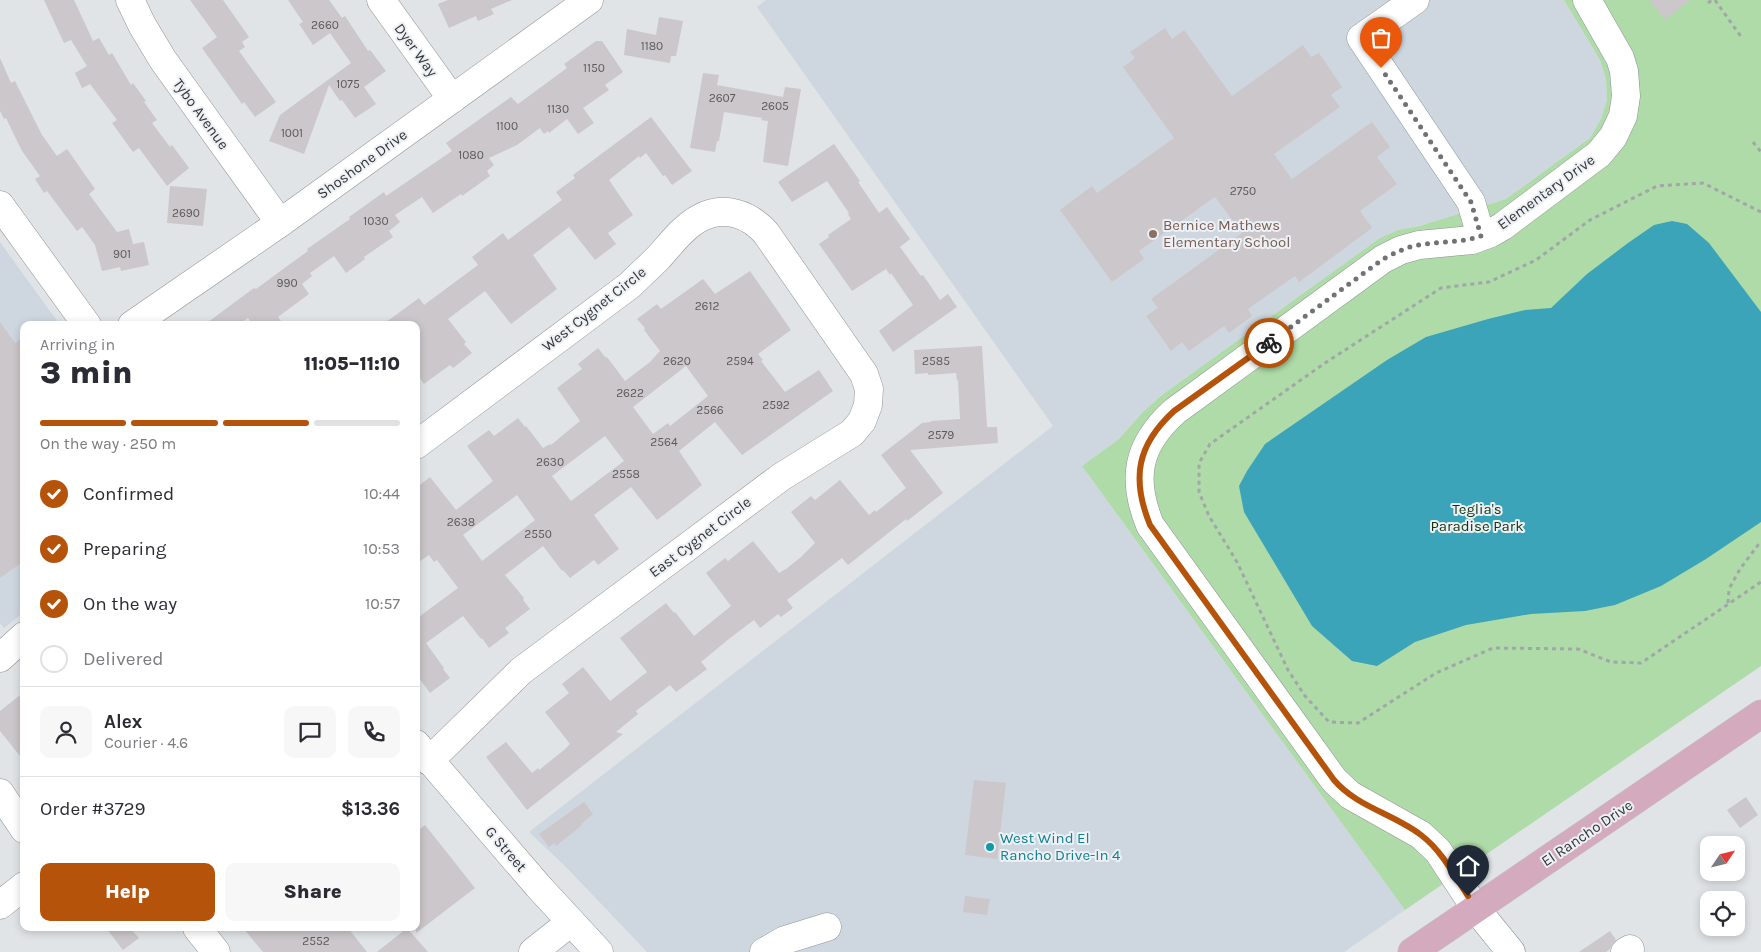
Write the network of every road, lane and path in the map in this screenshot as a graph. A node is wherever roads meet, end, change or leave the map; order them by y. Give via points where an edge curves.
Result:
1 (130, 0) edge
2 (381, 0) edge
3 (589, 0) edge
4 (1415, 0) edge
5 (1587, 0) edge
6 (1714, 0) edge
7 (1708, 3) dead end
8 (1742, 38) dead end
9 (452, 99) junction
10 (1753, 142) dead end
11 (1761, 152) edge
12 (0, 205) edge
13 (1761, 212) edge
14 (280, 223) junction
15 (1481, 236) junction
16 (806, 290) joint
17 (82, 321) edge
18 (138, 321) edge
19 (420, 442) edge
20 (1761, 541) edge
21 (1761, 582) edge
22 (1728, 604) junction
23 (20, 640) edge
24 (0, 658) edge
25 (1761, 714) edge
26 (423, 752) edge
27 (0, 793) edge
28 (20, 823) edge
29 (20, 889) edge
30 (0, 905) edge
31 (1476, 909) junction
32 (571, 922) junction
33 (199, 931) edge
34 (216, 952) edge
35 (533, 952) edge
36 (599, 952) edge
37 (764, 952) edge
38 (799, 952) edge
39 (1412, 952) edge
40 (1511, 952) edge

1 - 14 street, Tybo Avenue via 163,60
2 - 9 street, Dyer Way
3 - 9 street, Shoshone Drive
4 - 15 street via 1361,38 1471,202
5 - 15 street, Elementary Drive via 1615,46 1624,71 1626,96 1620,123 1600,154 1503,226
6 - 7 path
6 - 8 path
9 - 14 street, Shoshone Drive
10 - 11 path
12 - 17 street
13 - 22 path via 1703,183 1658,186 1590,220 1536,260 1489,282 1440,288 1210,444 1199,463 1200,492 1209,516 1237,562 1288,670 1329,722 1358,723 1436,673 1493,648 1578,649 1611,662 1641,663
14 - 18 street, Shoshone Drive
15 - 31 street, Elementary Drive via 1472,240 1420,245 1383,259 1174,411 1160,424 1148,443 1140,465 1139,483 1142,506 1150,525 1334,780 1350,795 1421,835 1438,851
16 - 19 street, West Cygnet Circle via 758,224 730,212 715,212 681,232 630,284
16 - 26 street, East Cygnet Circle via 864,374 868,406 862,421 852,433 736,509 521,671
20 - 22 path via 1729,589
21 - 22 path
23 - 24 street
25 - 31 main road, El Rancho Drive
26 - 32 street, G Street
27 - 28 street
29 - 30 street
31 - 39 main road, El Rancho Drive
31 - 40 street, Elementary Drive
32 - 35 street
32 - 36 street, G Street
33 - 34 street
37 - 38 street via 785,940 827,927

